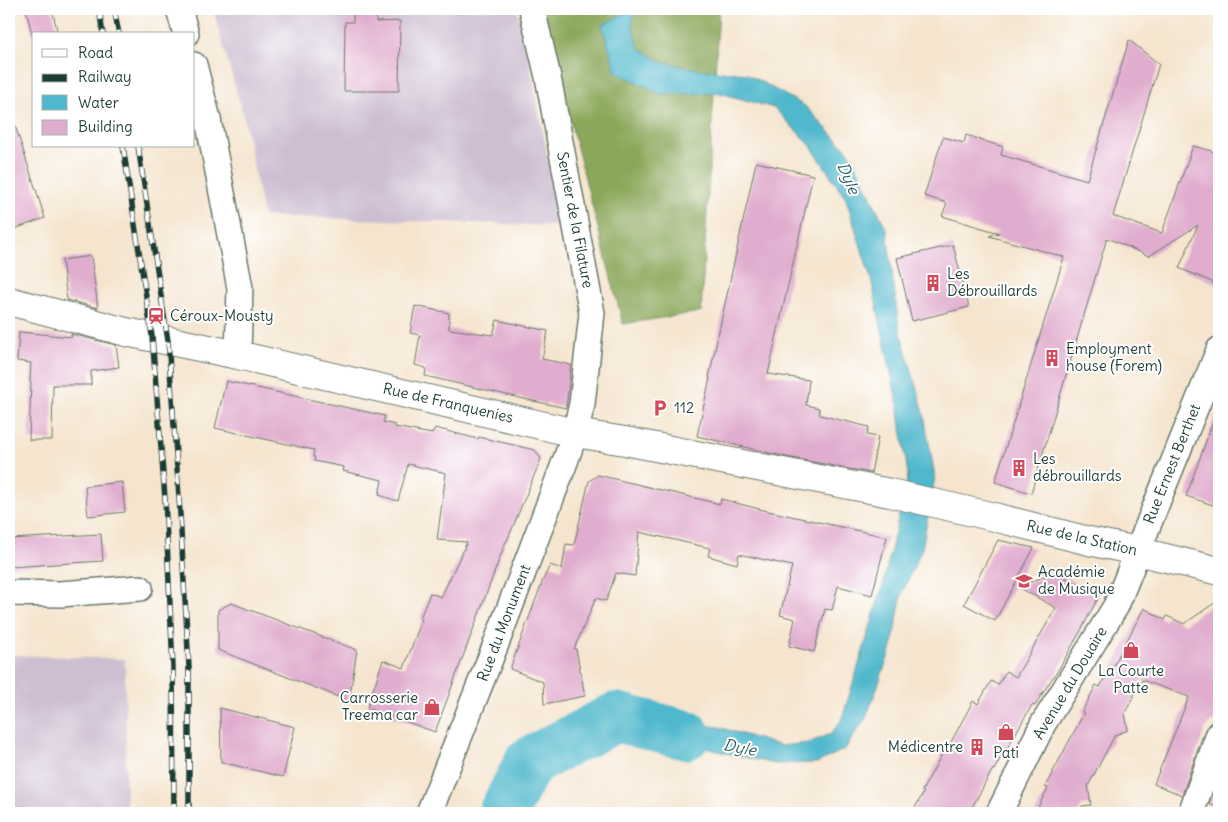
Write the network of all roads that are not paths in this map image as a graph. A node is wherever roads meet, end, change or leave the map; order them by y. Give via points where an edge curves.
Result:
1 (179, 9) edge
2 (532, 9) edge
3 (185, 32) edge
4 (195, 69) edge
5 (9, 301) edge
6 (1219, 350) edge
7 (238, 355) junction
8 (575, 432) junction
9 (890, 493) joint
10 (1138, 551) junction
11 (1219, 571) edge
12 (140, 588) dead end
13 (9, 593) edge
14 (1219, 734) edge
15 (429, 813) edge
16 (999, 813) edge
17 (1191, 813) edge

1 - 3 street
2 - 8 street, Sentier de la Filature via 548,77 592,313 582,404
4 - 7 street via 208,119 240,288
5 - 7 street, Rue de Franquenies via 126,332
6 - 10 street, Rue Ernest Berthet
7 - 8 street, Rue de Franquenies
8 - 9 street, Rue de Franquenies
8 - 15 street, Rue du Monument
9 - 10 street, Rue de la Station
10 - 11 street, Rue de la Station
10 - 16 street, Avenue du Douaire via 1116,606 1043,724
12 - 13 street via 60,594
14 - 17 street

